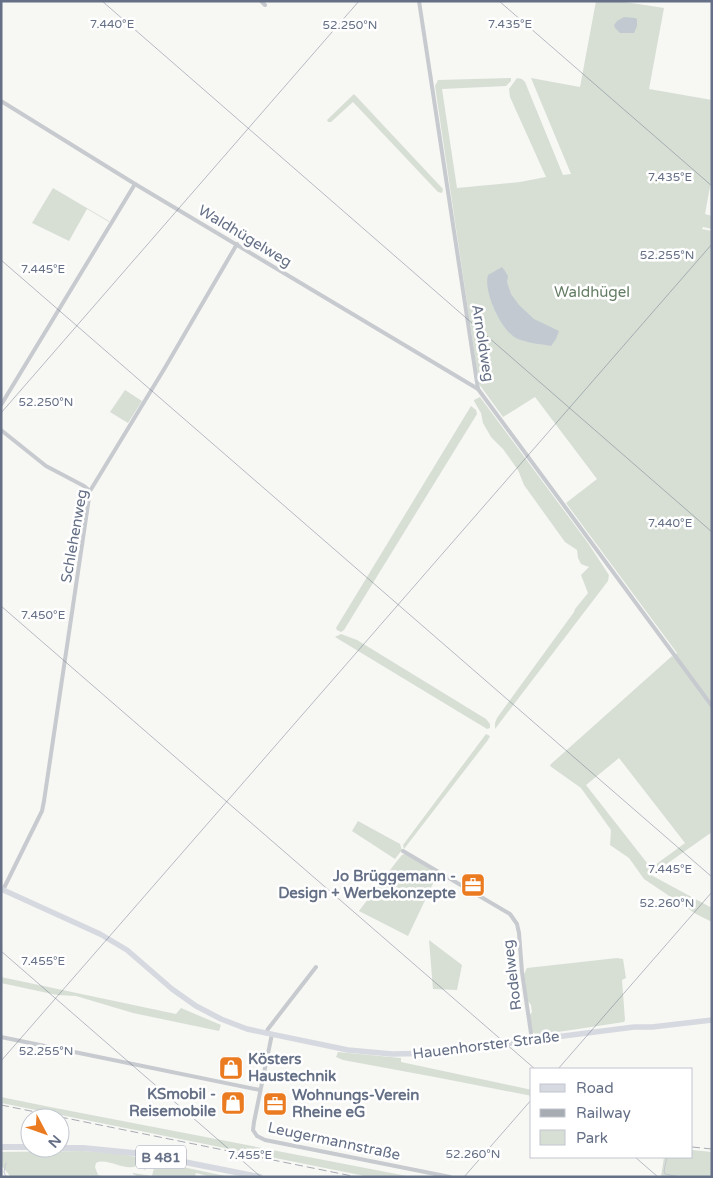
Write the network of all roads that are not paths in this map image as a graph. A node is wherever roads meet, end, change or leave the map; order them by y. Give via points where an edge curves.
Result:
1 (261, 1) edge
2 (419, 1) edge
3 (265, 5) dead end
4 (1, 101) edge
5 (135, 184) junction
6 (237, 244) junction
7 (478, 389) junction
8 (1, 405) edge
9 (1, 430) edge
10 (90, 491) junction
11 (712, 706) edge
12 (403, 851) dead end
13 (2, 889) edge
14 (316, 967) dead end
15 (712, 1020) edge
16 (269, 1034) junction
17 (1, 1037) edge
18 (532, 1040) junction
19 (260, 1090) junction
20 (1, 1147) edge
21 (20, 1147) edge
22 (70, 1148) edge
23 (260, 1177) edge
24 (450, 1177) edge

1 - 3 street
2 - 7 street, Arnoldweg
4 - 5 street, Waldhügelweg
5 - 6 street, Waldhügelweg
5 - 8 street
6 - 7 street, Waldhügelweg
6 - 10 street, Schlehenweg
7 - 11 street, Arnoldweg
9 - 10 street via 46,466
10 - 13 street, Schlehenweg via 42,812
12 - 18 street, Rodelweg via 510,914 517,924
13 - 16 street, Hauenhorster Straße via 100,934 127,950 172,989 220,1020
14 - 16 street via 268,1028
15 - 18 street, Hauenhorster Straße
16 - 18 street, Hauenhorster Straße via 348,1050 392,1054 442,1053
16 - 19 street, Leugermannstraße
17 - 19 street
19 - 24 street, Leugermannstraße via 253,1126 254,1133 260,1138
20 - 21 main road
22 - 23 main road, B 481 via 144,1154

